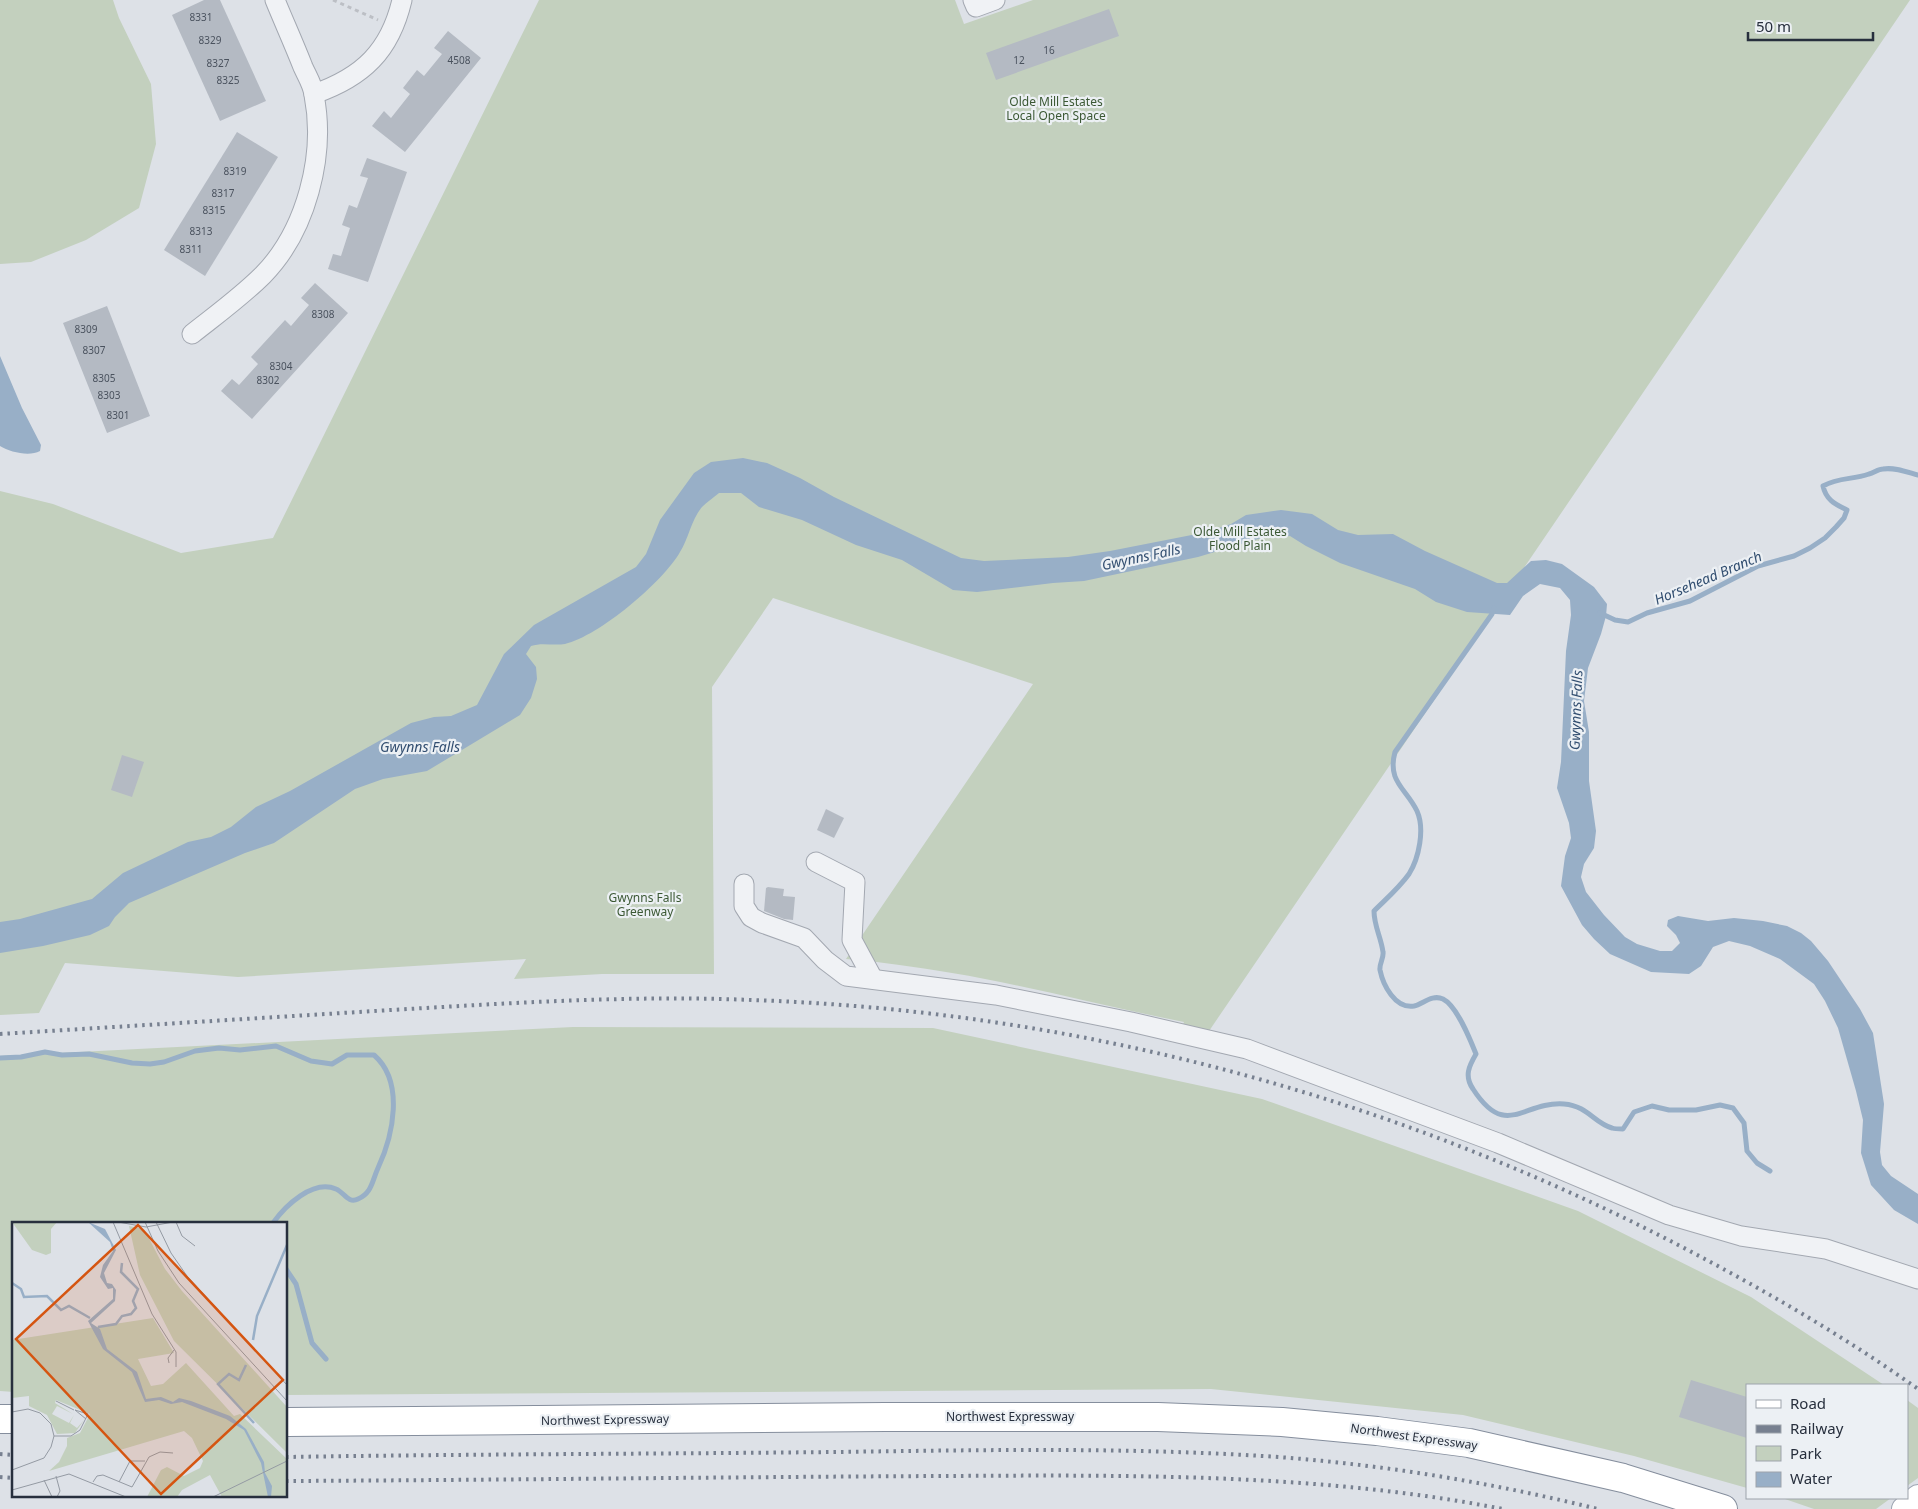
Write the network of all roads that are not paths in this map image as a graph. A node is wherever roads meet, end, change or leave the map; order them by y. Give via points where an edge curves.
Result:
1 (275, 0) edge
2 (402, 0) edge
3 (973, 0) edge
4 (995, 0) edge
5 (314, 94) junction
6 (192, 334) dead end
7 (816, 862) dead end
8 (744, 884) dead end
9 (873, 979) junction
10 (1918, 1279) edge
11 (288, 1422) edge
12 (1918, 1497) edge
13 (1723, 1509) edge
14 (1904, 1509) edge

1 - 5 street
2 - 5 street via 394,27 380,52 359,72 337,86
3 - 4 street via 976,8
5 - 6 street via 317,120 312,182 294,232 263,276
7 - 9 street via 855,882 852,940
8 - 9 street via 744,906 751,917 804,938 846,976
9 - 10 street via 996,995 1246,1049 1498,1143 1669,1216 1741,1236 1826,1249
11 - 13 highway, Northwest Expressway via 1158,1417 1282,1422 1469,1444 1623,1478
12 - 14 main road

